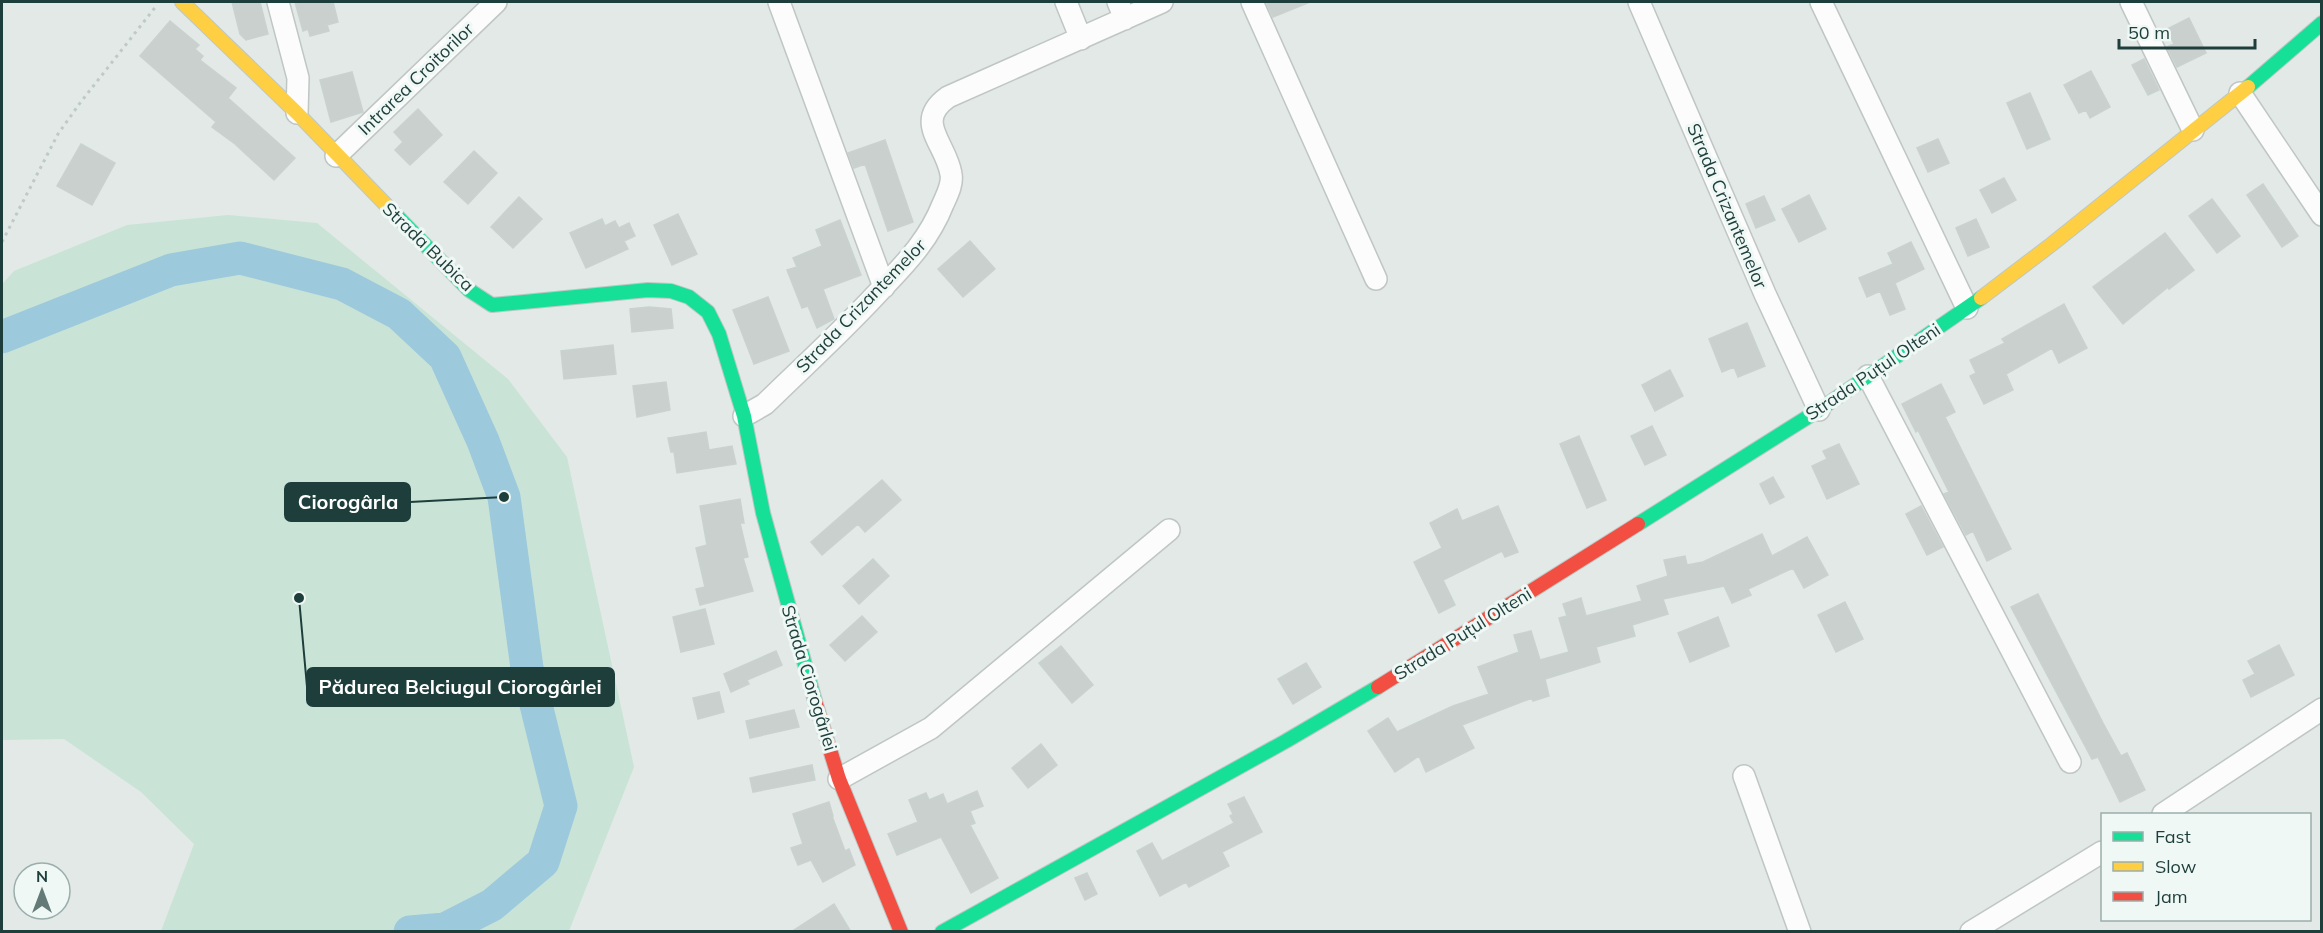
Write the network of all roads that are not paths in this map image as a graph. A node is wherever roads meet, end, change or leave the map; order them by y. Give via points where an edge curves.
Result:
1 (182, 2) edge
2 (278, 2) edge
3 (496, 2) edge
4 (779, 2) edge
5 (1066, 2) edge
6 (1162, 2) edge
7 (1252, 2) edge
8 (1639, 2) edge
9 (1821, 2) edge
10 (2131, 2) edge
11 (1122, 10) edge
12 (2320, 29) edge
13 (1081, 39) junction
14 (2240, 93) junction
15 (297, 113) junction
16 (2193, 130) junction
17 (336, 156) junction
18 (2322, 215) edge
19 (1376, 279) dead end
20 (884, 287) junction
21 (1967, 308) junction
22 (1868, 376) junction
23 (1819, 410) junction
24 (744, 416) junction
25 (1169, 530) dead end
26 (2322, 709) edge
27 (2070, 762) dead end
28 (1744, 777) dead end
29 (840, 779) junction
30 (2165, 813) edge
31 (2101, 853) edge
32 (2000, 924) edge
33 (901, 932) edge
34 (942, 932) edge
35 (1800, 932) edge
36 (1971, 932) edge

1 - 15 street, Strada Bubica
2 - 15 street via 298,78
3 - 17 street, Intrarea Croitorilor
4 - 20 street
5 - 13 street
6 - 11 street, Strada Crizantemelor
7 - 19 street
8 - 23 street, Strada Crizantemelor
9 - 21 street
10 - 16 street
11 - 13 street, Strada Crizantemelor
12 - 14 street, Strada Puțul Olteni
13 - 20 street, Strada Crizantemelor via 937,105 932,122 951,183 931,232
14 - 16 street, Strada Puțul Olteni
14 - 18 street
15 - 17 street, Strada Bubica
16 - 21 street, Strada Puțul Olteni
17 - 24 street, Strada Bubica via 469,290 492,305 648,291 671,291 689,297 708,312 716,327
20 - 24 street, Strada Crizantemelor via 765,404
21 - 22 street, Strada Puțul Olteni
22 - 23 street, Strada Puțul Olteni
22 - 27 street
23 - 34 street, Strada Puțul Olteni via 1396,676
24 - 29 street, Strada Ciorogârlei via 766,524 801,657
25 - 29 street via 931,728
26 - 30 street
28 - 35 street
29 - 33 street, Strada Ciorogârlei
31 - 32 street
32 - 36 street

